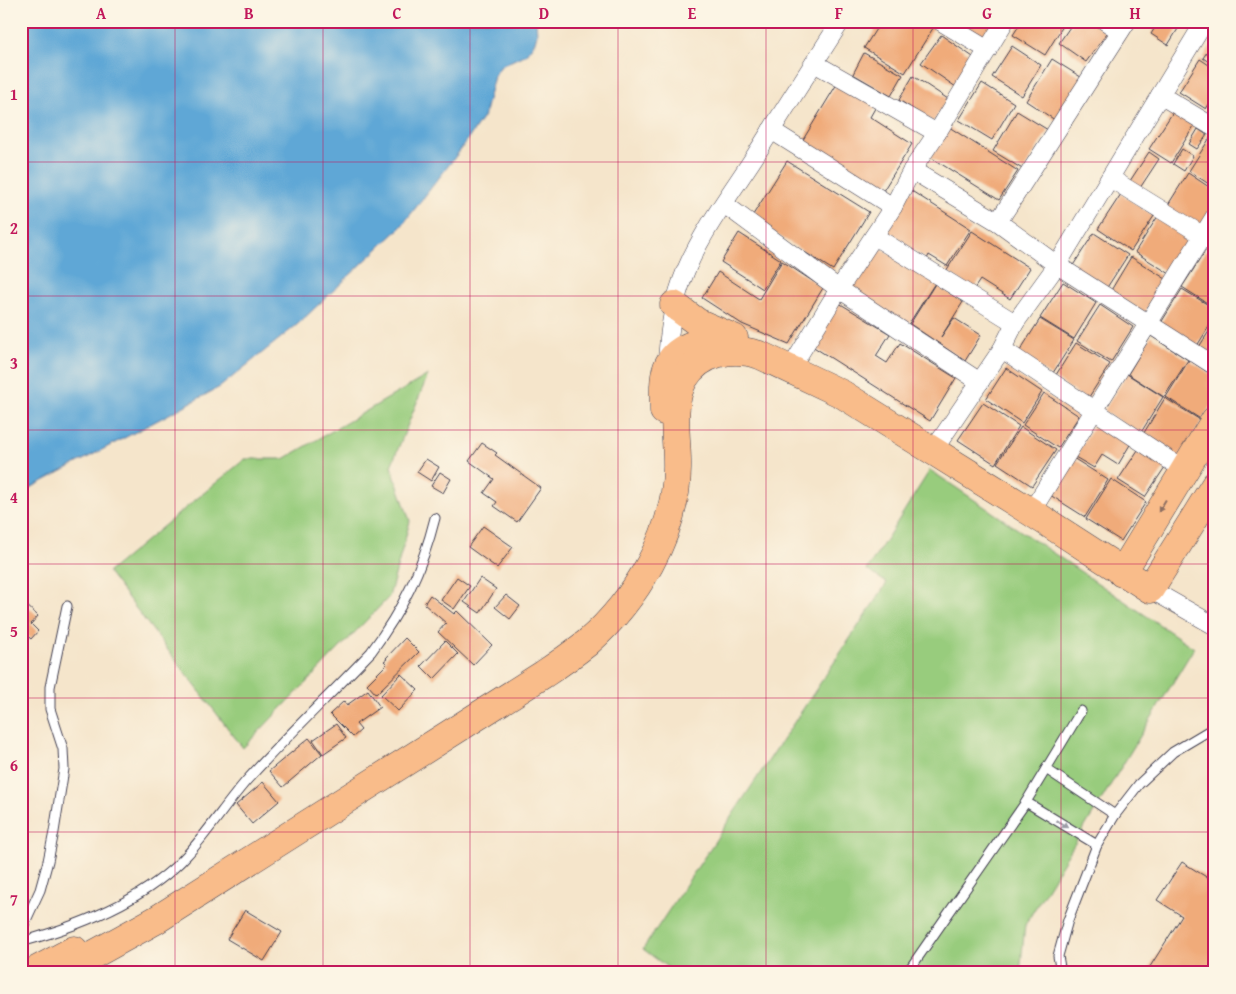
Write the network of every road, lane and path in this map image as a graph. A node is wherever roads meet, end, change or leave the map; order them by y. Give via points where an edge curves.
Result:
1 (841, 21) edge
2 (940, 21) edge
3 (1006, 21) edge
4 (1105, 21) edge
5 (1205, 21) edge
6 (1123, 26) edge
7 (988, 50) junction
8 (814, 63) junction
9 (1160, 95) junction
10 (1215, 128) edge
11 (771, 130) junction
12 (937, 133) junction
13 (912, 170) junction
14 (1110, 178) junction
15 (724, 204) junction
16 (893, 207) junction
17 (1215, 216) edge
18 (998, 222) junction
19 (874, 236) junction
20 (1209, 239) edge
21 (1057, 265) junction
22 (839, 289) junction
23 (674, 305) junction
24 (1015, 323) junction
25 (1148, 324) junction
26 (735, 339) junction
27 (1002, 349) junction
28 (797, 358) junction
29 (1215, 366) edge
30 (670, 382) junction
31 (980, 382) junction
32 (842, 394) junction
33 (1095, 411) junction
34 (1215, 420) edge
35 (933, 451) junction
36 (1184, 470) junction
37 (1215, 486) edge
38 (1031, 512) junction
39 (435, 518) dead end
40 (1122, 573) junction
41 (1150, 589) junction
42 (67, 606) dead end
43 (1215, 626) edge
44 (1081, 711) dead end
45 (1215, 727) edge
46 (1046, 769) junction
47 (1026, 802) junction
48 (1115, 815) junction
49 (1097, 845) junction
50 (21, 931) edge
51 (21, 942) edge
52 (21, 957) edge
53 (63, 963) edge
54 (31, 973) edge
55 (907, 973) edge
56 (1060, 973) edge

1 - 8 street
2 - 7 street
3 - 7 street
4 - 6 street
5 - 9 street
6 - 18 street
7 - 12 street
8 - 11 street
8 - 12 street
9 - 10 street
9 - 14 street
11 - 15 street
11 - 16 street
12 - 13 street
13 - 16 street
13 - 18 street
14 - 20 street
14 - 21 street
15 - 22 street
15 - 23 street via 693,255
16 - 19 street
17 - 20 street
18 - 21 street
19 - 22 street
19 - 24 street
20 - 25 street
21 - 24 street
21 - 25 street
22 - 28 street
22 - 31 street
23 - 26 main road via 697,322
23 - 30 street via 668,340
24 - 27 street
25 - 29 street
25 - 33 street
26 - 28 main road via 768,345
26 - 30 main road via 702,342 684,348 677,353
27 - 31 street
27 - 33 street
28 - 32 main road
30 - 32 main road via 701,361 718,353 736,350 760,355
30 - 53 main road via 676,413 677,470 670,512 648,566 607,623 544,674 156,920
31 - 35 street
32 - 35 main road
33 - 36 street
33 - 38 street
34 - 36 main road
35 - 38 main road
36 -> 40 main road
37 - 41 main road
38 - 40 main road
39 - 51 lane via 421,566 400,611 386,632 371,652 246,781 182,860 152,885 110,909
40 - 41 main road
41 - 43 street
42 - 50 lane via 49,698 52,721 63,749 64,769 48,861 40,890
44 - 46 lane
45 - 48 lane via 1173,752 1139,784
46 - 47 lane
46 - 48 lane
47 -> 49 lane
47 - 55 lane
48 - 49 lane
49 - 56 lane via 1068,920 1058,956
52 - 53 main road
53 - 54 main road

